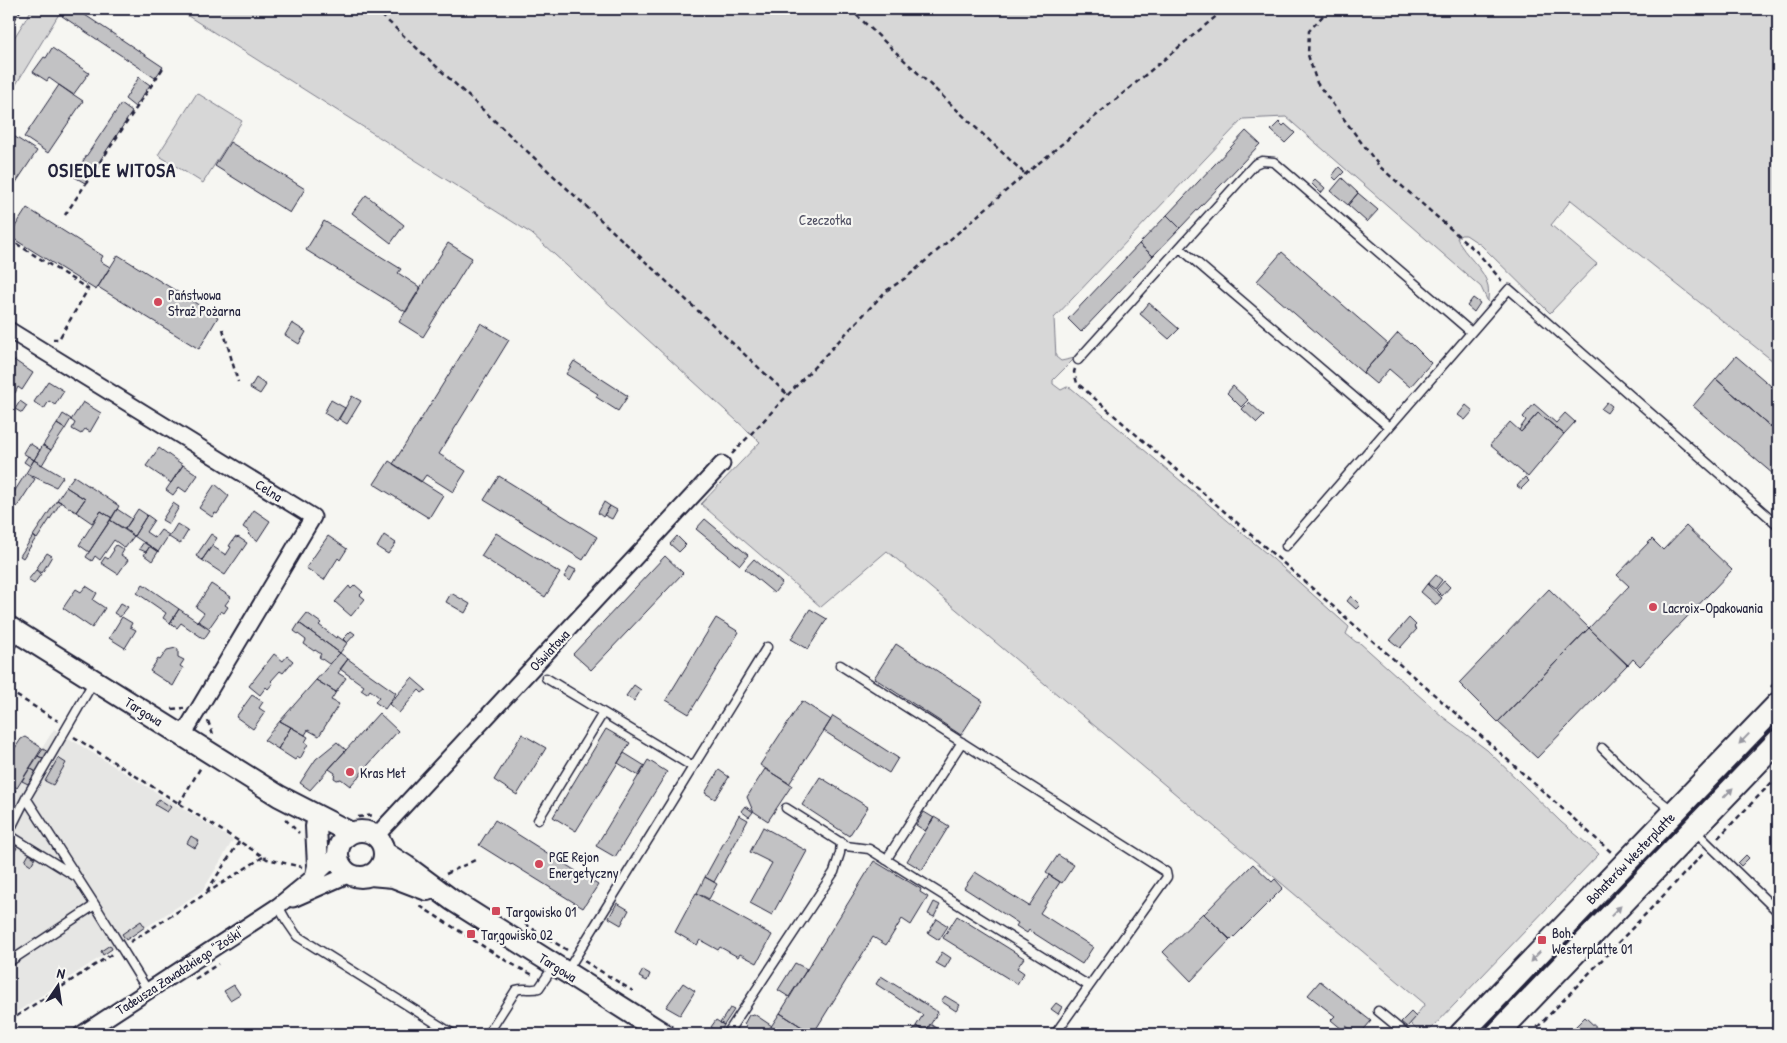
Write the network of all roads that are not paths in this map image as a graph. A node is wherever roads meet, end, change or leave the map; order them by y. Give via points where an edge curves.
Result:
1 (1180, 248) junction
2 (9, 330) edge
3 (1471, 332) junction
4 (1078, 360) road end
5 (1390, 427) junction
6 (722, 464) road end
7 (1778, 525) edge
8 (1286, 546) dead end
9 (12, 636) edge
10 (767, 647) dead end
11 (840, 666) dead end
12 (546, 678) dead end
13 (94, 680) junction
14 (1778, 704) edge
15 (603, 713) junction
16 (183, 735) junction
17 (1778, 741) edge
18 (962, 742) junction
19 (1602, 748) dead end
20 (693, 767) junction
21 (279, 796) junction
22 (26, 798) junction
23 (786, 808) dead end
24 (1674, 813) junction
25 (538, 820) dead end
26 (351, 825) junction
27 (316, 826) junction
28 (1693, 830) junction
29 (9, 833) edge
30 (841, 842) junction
31 (380, 844) junction
32 (338, 852) junction
33 (886, 860) junction
34 (350, 874) junction
35 (370, 875) junction
36 (316, 876) junction
37 (77, 877) junction
38 (452, 900) junction
39 (95, 905) junction
40 (278, 906) junction
41 (1778, 912) edge
42 (9, 962) edge
43 (560, 969) junction
44 (1089, 986) junction
45 (148, 991) junction
46 (1378, 1012) dead end
47 (82, 1034) edge
48 (453, 1034) edge
49 (488, 1034) edge
50 (664, 1034) edge
51 (727, 1034) edge
52 (1055, 1034) edge
53 (1406, 1034) edge
54 (1461, 1034) edge
55 (1497, 1034) edge

1 - 3 lane via 1255,164 1274,162
1 - 4 lane
1 - 5 lane
2 - 16 street, Celna via 313,517
3 - 5 lane
3 - 7 lane via 1509,289
5 - 8 lane
6 - 31 street, Oświatowa
9 - 13 street, Targowa
10 - 20 lane
11 - 18 lane
12 - 15 lane
13 - 16 street, Targowa
13 - 22 lane
14 -> 24 main road, Bohaterów Westerplatte
15 - 20 lane
15 - 25 lane
16 - 21 street, Targowa
28 -> 17 main road, Bohaterów Westerplatte
18 - 33 lane
18 - 44 lane via 1166,872 1167,877
19 - 24 lane
20 - 43 lane
21 - 26 street, Targowa
21 - 27 street, Targowa
22 - 29 lane
22 - 37 lane
23 - 30 lane
24 -> 54 main road, Bohaterów Westerplatte
26 - 31 street
26 - 32 street
27 - 32 street, Targowa
27 - 36 street
28 - 41 lane
55 -> 28 main road, Bohaterów Westerplatte
29 - 37 lane
30 - 33 lane via 846,846 870,849
30 - 51 lane via 834,872
31 - 35 street via 382,863
31 - 38 street, Targowa
32 - 34 street via 341,866
32 - 36 street, Tadeusza Zawadzkiego "Zośki"
33 - 44 lane
34 - 35 street
34 - 40 street, Tadeusza Zawadzkiego "Zośki"
35 - 38 street, Targowa via 400,879
36 - 40 street, Tadeusza Zawadzkiego "Zośki"
37 - 39 lane
38 - 43 street, Targowa
39 - 42 lane
39 - 45 lane
40 - 45 street, Tadeusza Zawadzkiego "Zośki"
40 - 48 lane via 297,936
43 - 49 lane via 536,990 516,990
43 - 50 street, Targowa
44 - 52 lane
45 - 47 street, Tadeusza Zawadzkiego "Zośki"
46 - 53 lane

